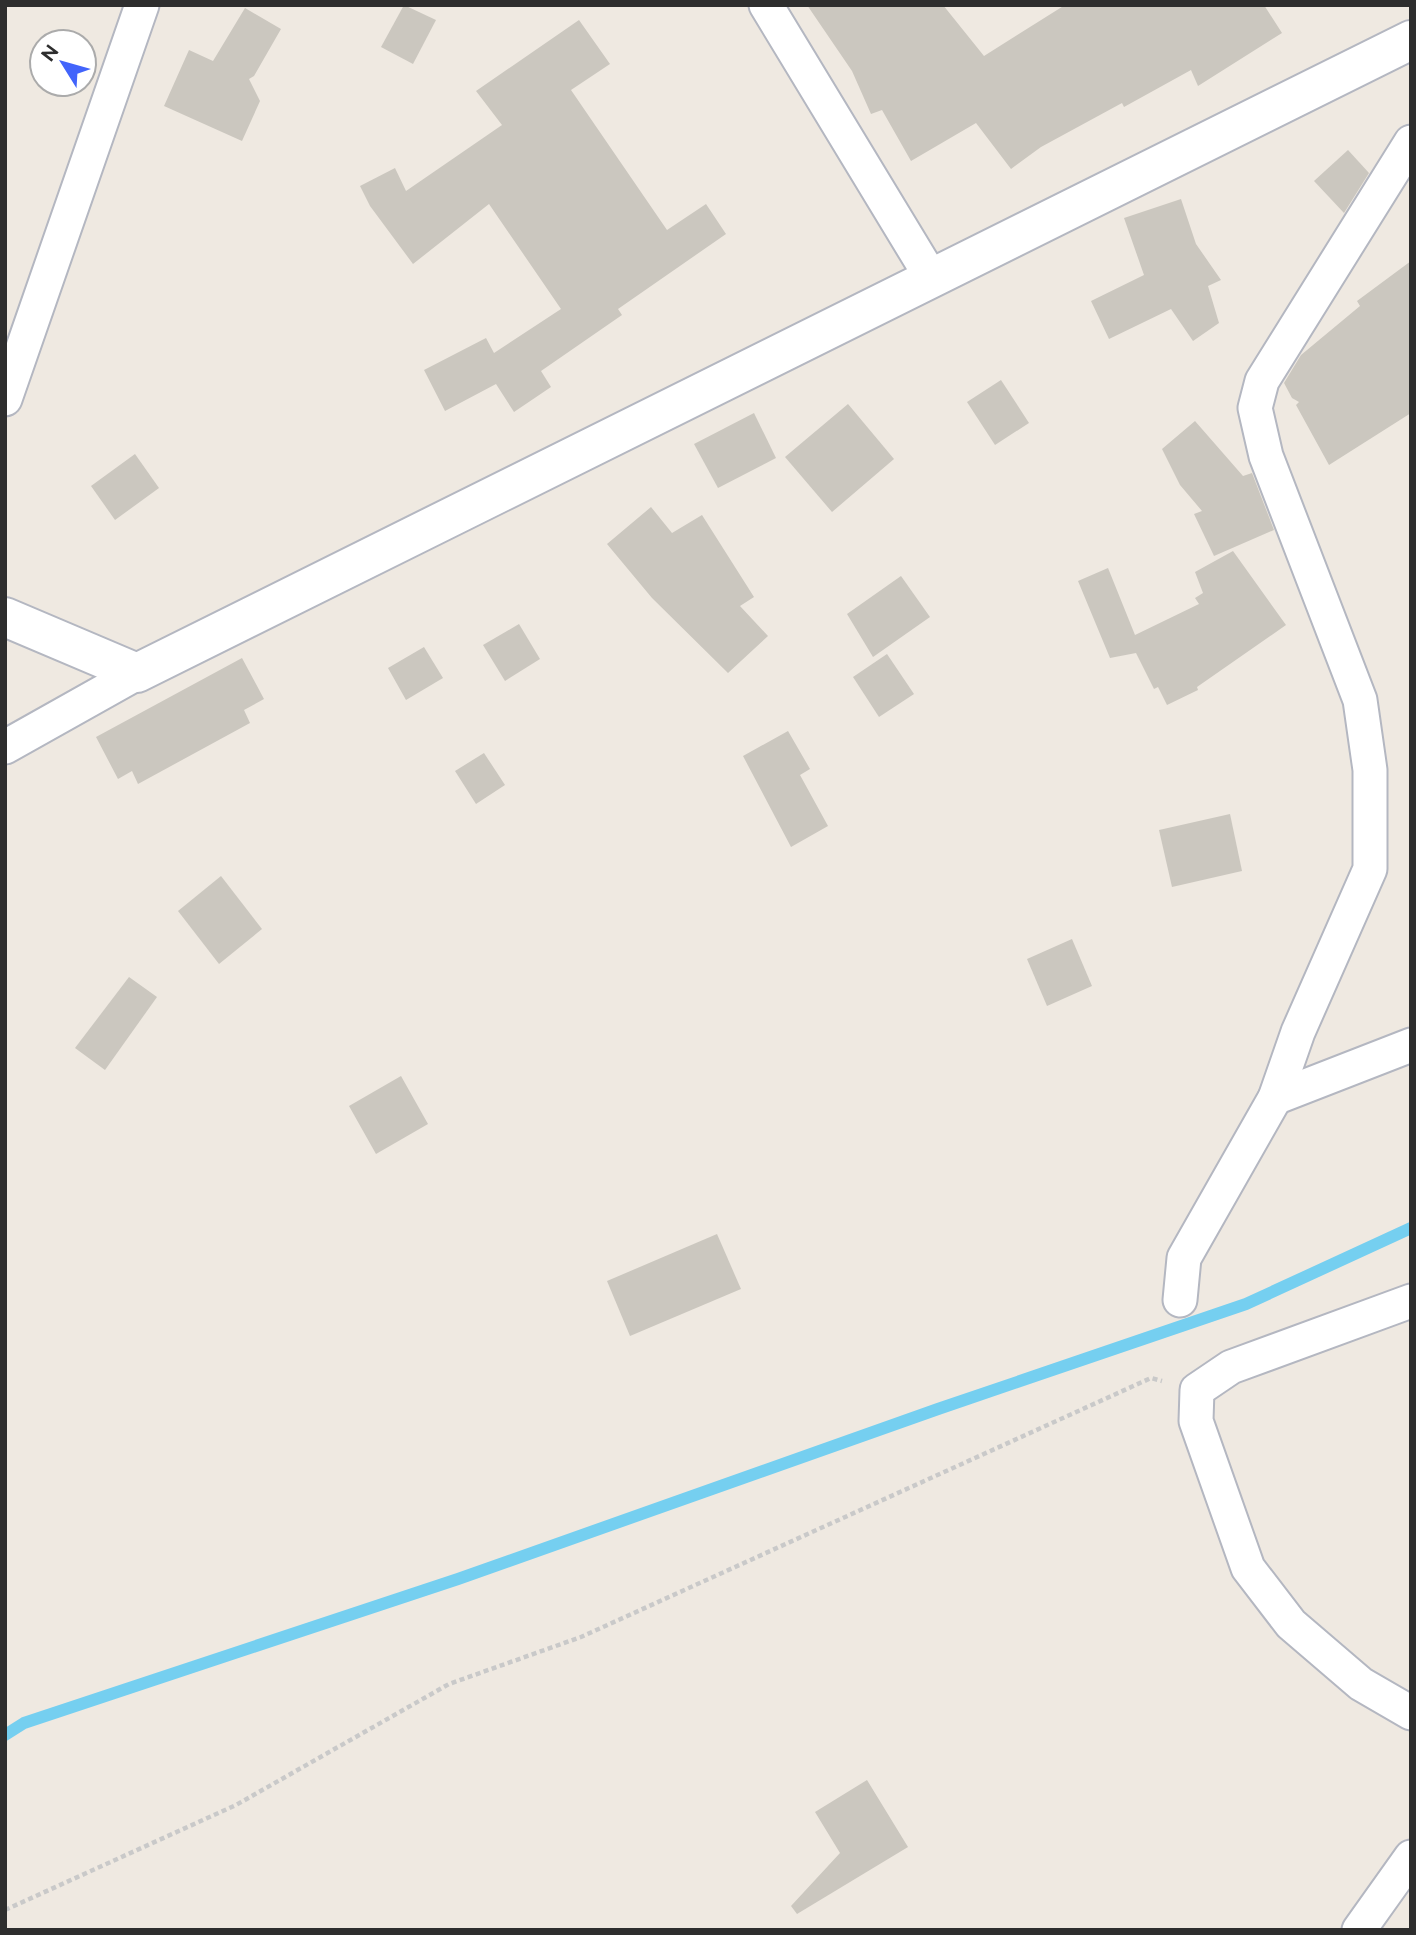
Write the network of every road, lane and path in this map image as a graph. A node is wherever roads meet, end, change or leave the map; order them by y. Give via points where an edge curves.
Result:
1 (142, 5) edge
2 (766, 5) edge
3 (1411, 40) edge
4 (1411, 142) edge
5 (931, 277) junction
6 (5, 399) edge
7 (5, 617) edge
8 (136, 673) junction
9 (5, 747) edge
10 (1411, 1045) edge
11 (1275, 1098) junction
12 (1180, 1300) dead end
13 (1411, 1301) edge
14 (1197, 1390) junction
15 (1411, 1713) edge
16 (1411, 1857) edge
17 (5, 1910) edge
18 (1359, 1930) edge

1 - 6 street
2 - 5 street
3 - 5 street
4 - 11 street via 1262,381 1255,408 1266,456 1360,700 1370,770 1370,869 1298,1032
5 - 8 street
7 - 8 street
8 - 9 street
10 - 11 street
11 - 12 street via 1184,1258
13 - 14 street via 1231,1367
14 - 15 street via 1196,1421 1248,1568 1291,1624 1361,1684
14 - 17 path via 1151,1378 581,1637 449,1684 236,1805
16 - 18 street

